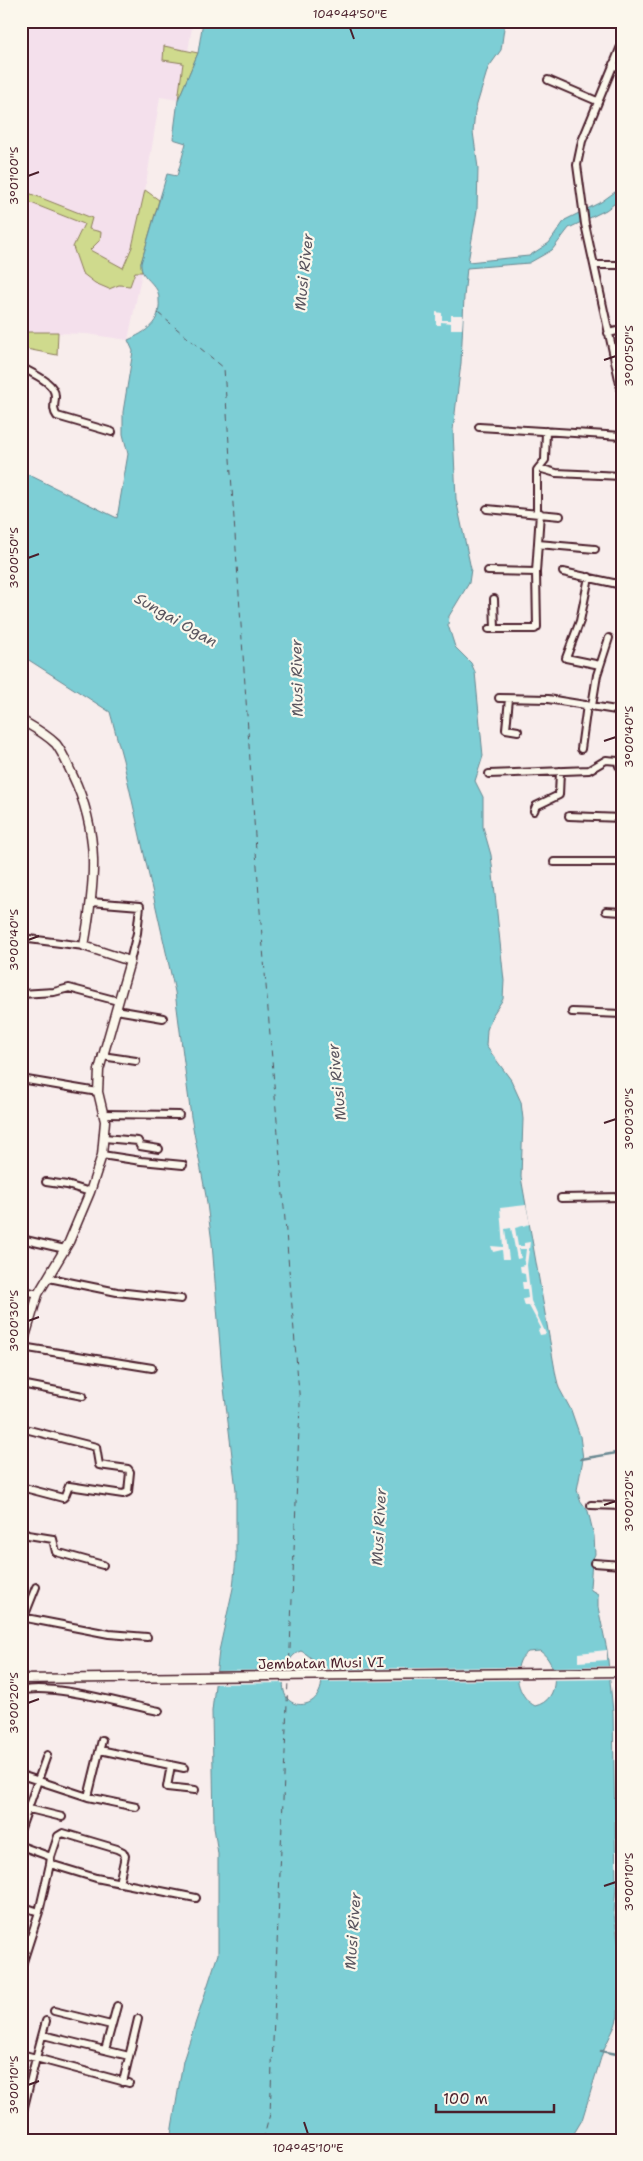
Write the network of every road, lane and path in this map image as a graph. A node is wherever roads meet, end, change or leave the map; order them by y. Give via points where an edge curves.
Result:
1 (622, 44) edge
2 (613, 64) junction
3 (622, 70) edge
4 (548, 80) dead end
5 (597, 101) junction
6 (622, 265) edge
7 (594, 266) junction
8 (622, 330) edge
9 (608, 332) junction
10 (21, 367) edge
11 (622, 393) edge
12 (479, 427) dead end
13 (546, 431) junction
14 (112, 432) dead end
15 (622, 436) edge
16 (539, 468) junction
17 (622, 476) edge
18 (486, 509) dead end
19 (538, 513) junction
20 (560, 516) dead end
21 (538, 544) junction
22 (595, 549) dead end
23 (488, 571) dead end
24 (536, 572) junction
25 (564, 572) dead end
26 (593, 578) junction
27 (622, 585) edge
28 (494, 599) dead end
29 (608, 638) dead end
30 (600, 665) junction
31 (499, 698) dead end
32 (509, 699) junction
33 (589, 705) junction
34 (622, 710) edge
35 (21, 720) edge
36 (518, 731) dead end
37 (581, 749) dead end
38 (622, 767) edge
39 (560, 771) junction
40 (489, 774) dead end
41 (534, 811) dead end
42 (569, 816) dead end
43 (622, 818) edge
44 (554, 862) dead end
45 (622, 862) edge
46 (91, 902) junction
47 (606, 912) dead end
48 (622, 912) edge
49 (21, 938) edge
50 (84, 946) junction
51 (130, 960) junction
52 (21, 994) edge
53 (118, 1001) junction
54 (116, 1010) junction
55 (572, 1012) dead end
56 (622, 1014) edge
57 (163, 1018) dead end
58 (622, 1037) edge
59 (622, 1042) edge
60 (102, 1056) junction
61 (136, 1061) dead end
62 (21, 1078) edge
63 (98, 1091) junction
64 (103, 1114) junction
65 (179, 1115) dead end
66 (104, 1138) junction
67 (159, 1149) dead end
68 (102, 1155) junction
69 (183, 1164) dead end
70 (46, 1182) dead end
71 (90, 1192) junction
72 (622, 1197) edge
73 (561, 1198) dead end
74 (21, 1239) edge
75 (67, 1246) junction
76 (49, 1278) junction
77 (21, 1290) edge
78 (38, 1294) junction
79 (181, 1299) dead end
80 (22, 1348) edge
81 (152, 1368) dead end
82 (21, 1384) edge
83 (83, 1396) dead end
84 (21, 1428) edge
85 (21, 1487) edge
86 (591, 1506) dead end
87 (622, 1506) edge
88 (21, 1531) edge
89 (103, 1564) dead end
90 (594, 1564) dead end
91 (622, 1565) edge
92 (36, 1587) dead end
93 (22, 1617) edge
94 (147, 1637) dead end
95 (622, 1672) edge
96 (21, 1679) edge
97 (21, 1691) edge
98 (159, 1712) dead end
99 (102, 1740) dead end
100 (100, 1750) junction
101 (47, 1755) dead end
102 (172, 1766) junction
103 (184, 1768) dead end
104 (21, 1775) edge
105 (37, 1781) junction
106 (195, 1790) dead end
107 (88, 1797) junction
108 (136, 1807) dead end
109 (24, 1808) edge
110 (62, 1817) dead end
111 (21, 1828) edge
112 (21, 1846) edge
113 (50, 1861) junction
114 (120, 1883) junction
115 (196, 1898) dead end
116 (21, 1906) edge
117 (39, 1912) junction
118 (21, 1936) edge
119 (30, 1939) junction
120 (21, 1968) edge
121 (117, 2006) dead end
122 (54, 2011) dead end
123 (138, 2019) dead end
124 (46, 2021) dead end
125 (112, 2025) junction
126 (43, 2035) junction
127 (105, 2050) junction
128 (21, 2054) edge
129 (129, 2056) junction
130 (36, 2058) junction
131 (22, 2116) edge

1 - 2 street
2 - 3 street
2 - 5 street
4 - 5 street
5 - 7 street via 577,165
6 - 7 street
7 - 9 street
8 - 9 street
9 - 11 street
10 - 14 street via 52,387 57,416
12 - 13 street
13 - 15 street
13 - 16 street via 545,460
16 - 17 street via 556,473
16 - 19 street
18 - 19 street
19 - 20 street
19 - 21 street
21 - 22 street
21 - 24 street
23 - 24 street
24 - 28 street via 536,628 492,629
25 - 26 street
26 - 27 street
26 - 30 street via 568,659
29 - 30 street
30 - 33 street
31 - 32 street
32 - 33 street via 548,699
32 - 36 street via 506,729
33 - 34 street
33 - 37 street
35 - 46 street via 58,747 84,800 91,824
38 - 39 street via 618,761 610,760 589,770
39 - 40 street
39 - 41 street via 559,795 536,806
42 - 43 street
44 - 45 street
46 - 50 street
46 - 51 street via 140,906
47 - 48 street
49 - 50 street
50 - 51 street
51 - 53 street
52 - 53 street via 68,988
53 - 54 street
54 - 57 street
54 - 60 street
55 - 56 street
58 - 59 street
60 - 61 street
60 - 63 street
62 - 63 street
63 - 64 street
64 - 65 street
64 - 66 street
66 - 67 street via 138,1141 140,1146
66 - 68 street
68 - 69 street
68 - 71 street
70 - 71 street
71 - 75 street
72 - 73 street
74 - 75 street
75 - 76 street
76 - 78 street
76 - 79 street via 117,1292
77 - 78 street
78 - 80 street
80 - 81 street
82 - 83 street
84 - 85 street via 96,1447 99,1465 130,1472 128,1492 123,1494 69,1486 63,1498
86 - 87 street
88 - 89 street via 54,1540 56,1552
90 - 91 street
92 - 93 street
93 - 94 street via 109,1634
95 - 96 street, Jembatan Musi VI
97 - 98 street via 72,1692
99 - 100 street
100 - 102 street
100 - 107 street
101 - 105 street
102 - 103 street
102 - 106 street via 167,1787
104 - 105 street
105 - 107 street
105 - 109 street
107 - 108 street
109 - 110 street
109 - 111 street
112 - 113 street
113 - 114 street
113 - 114 street via 60,1833 117,1849 125,1856
113 - 117 street
114 - 115 street
116 - 117 street
117 - 119 street
118 - 119 street
119 - 120 street
121 - 125 street
122 - 125 street
123 - 129 street
124 - 126 street
125 - 127 street
126 - 127 street
126 - 130 street
127 - 129 street
128 - 130 street
129 - 130 street via 126,2082
130 - 131 street

